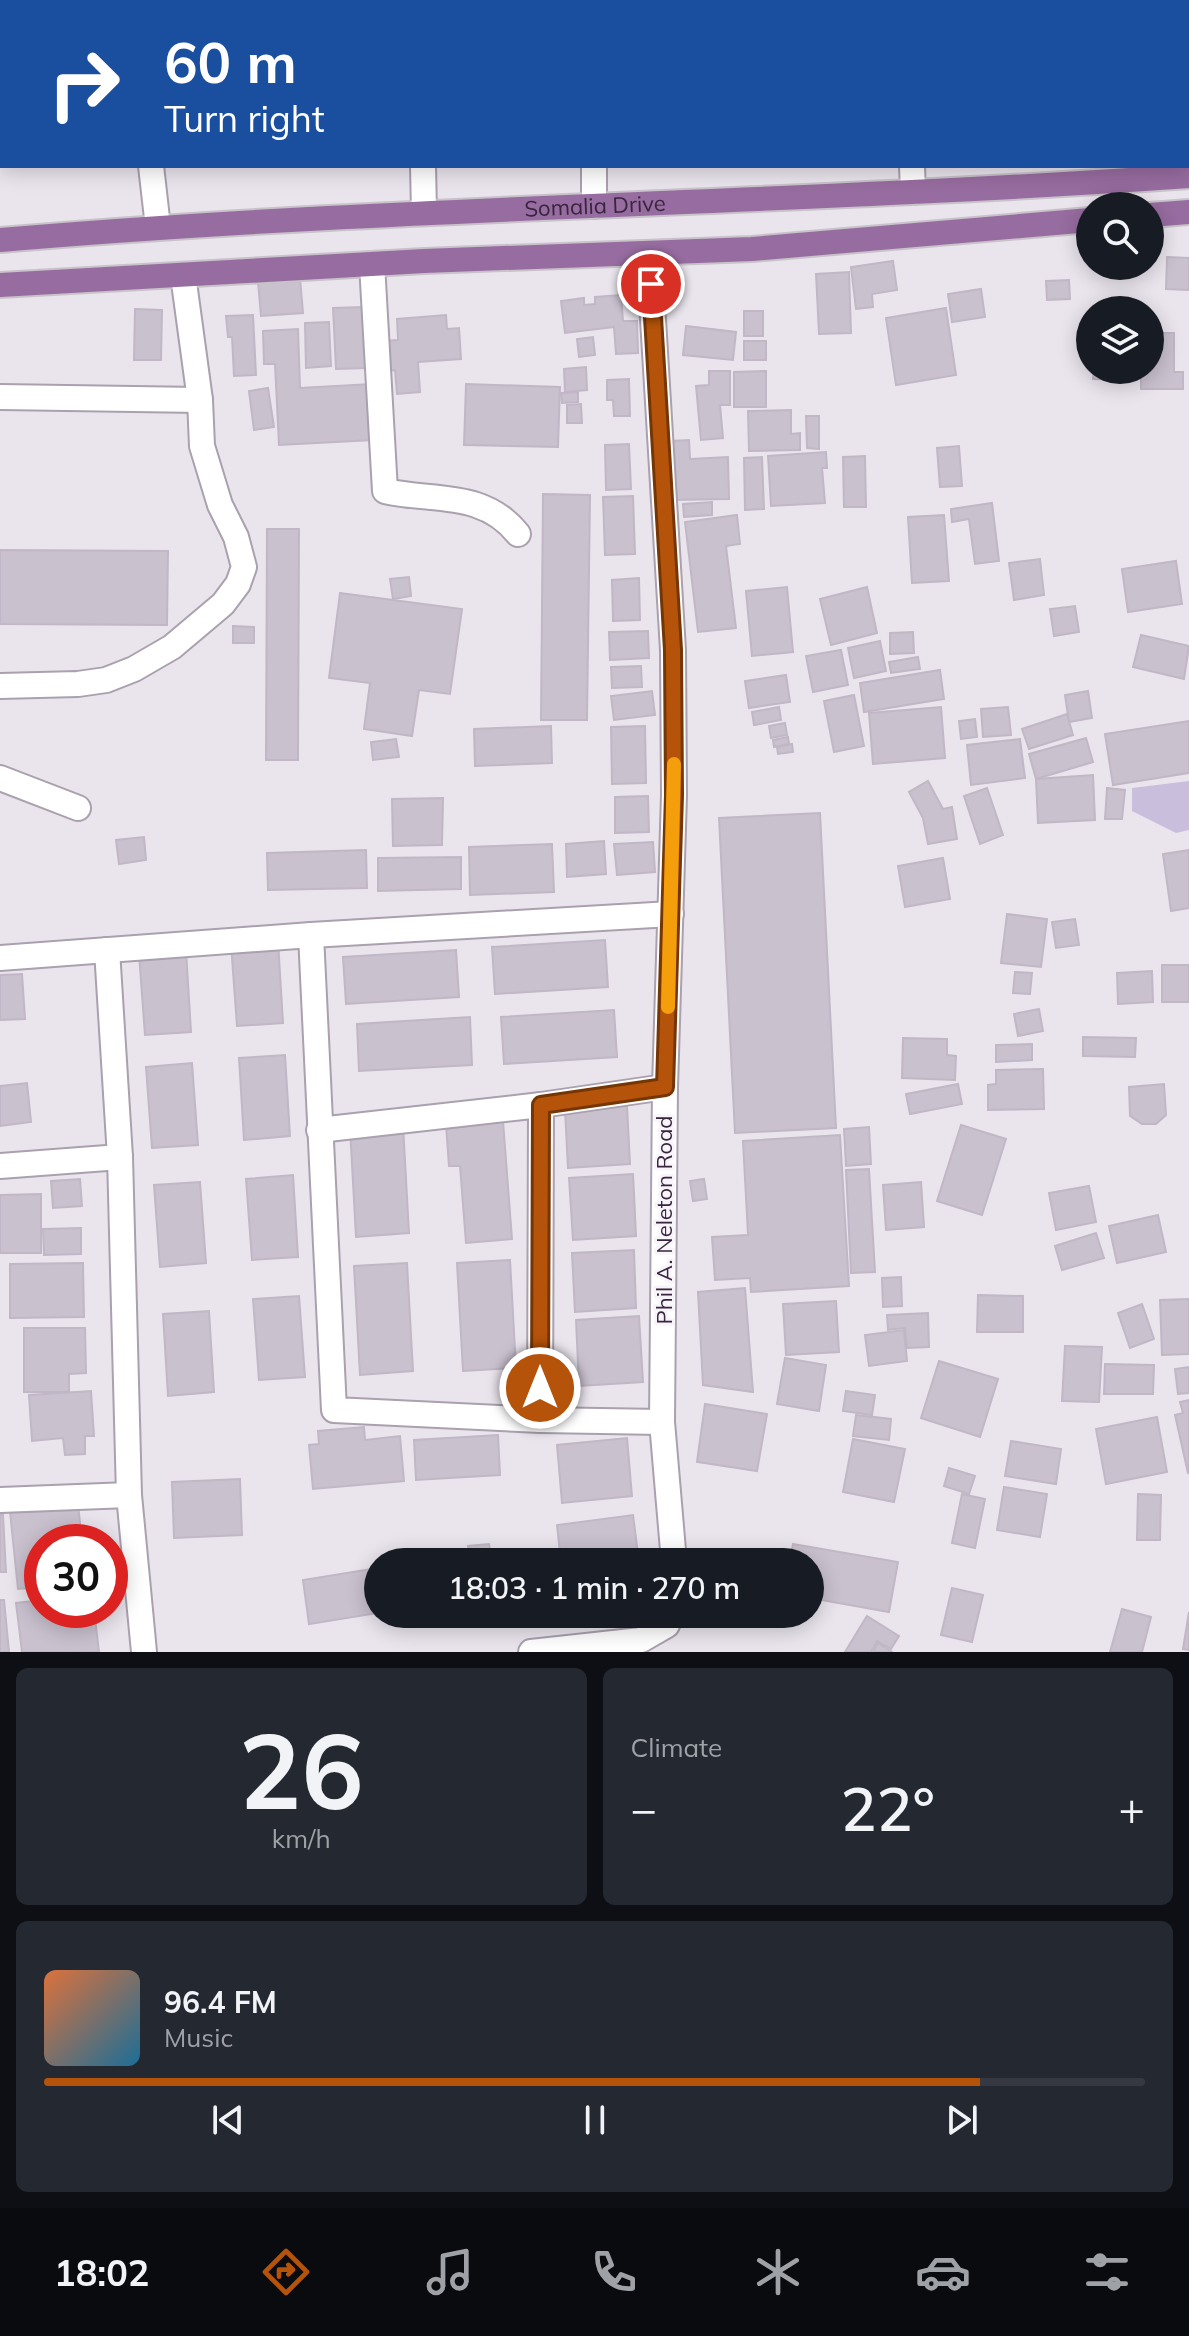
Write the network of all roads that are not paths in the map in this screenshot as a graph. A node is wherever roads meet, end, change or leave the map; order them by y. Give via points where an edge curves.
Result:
1 (151, 168) edge
2 (423, 168) edge
3 (594, 168) edge
4 (912, 168) edge
5 (1189, 176) edge
6 (913, 192) junction
7 (594, 206) junction
8 (424, 212) junction
9 (1189, 212) edge
10 (1164, 214) edge
11 (1076, 221) edge
12 (158, 227) junction
13 (0, 240) edge
14 (649, 253) junction
15 (372, 264) junction
16 (183, 275) junction
17 (0, 285) edge
18 (0, 397) edge
19 (200, 400) junction
20 (518, 534) dead end
21 (0, 686) edge
22 (0, 778) edge
23 (78, 808) dead end
24 (671, 914) junction
25 (311, 935) junction
26 (107, 950) junction
27 (0, 958) edge
28 (665, 1087) junction
29 (541, 1105) junction
30 (319, 1130) junction
31 (120, 1157) junction
32 (0, 1166) edge
33 (540, 1420) junction
34 (662, 1422) junction
35 (129, 1495) junction
36 (0, 1500) edge
37 (673, 1548) edge
38 (662, 1628) edge
39 (144, 1652) edge
40 (531, 1652) edge

1 - 12 street
2 - 8 street
3 - 7 street
4 - 6 street
5 - 6 main road, Somalia Drive
6 - 7 main road, Somalia Drive
7 - 8 main road, Somalia Drive
8 - 12 main road, Somalia Drive
9 - 10 main road
11 - 14 main road
12 - 13 main road, Somalia Drive
14 - 15 main road
14 - 24 street, Phil A. Neleton Road via 673,650
15 - 16 main road
15 - 20 street via 385,491 473,504 506,518
16 - 17 main road
16 - 19 street
18 - 19 street
19 - 21 street via 202,446 244,567 238,584 223,604 172,647 134,669 78,684
22 - 23 street
24 - 25 street
24 - 28 street, Phil A. Neleton Road
25 - 26 street
25 - 30 street
26 - 27 street
26 - 31 street
28 - 29 street
28 - 34 street, Phil A. Neleton Road
29 - 30 street
29 - 33 street
30 - 33 street via 334,1410
31 - 32 street
31 - 35 street
33 - 34 street
34 - 37 street, Phil A. Neleton Road
35 - 36 street
35 - 39 street
38 - 40 street via 641,1640

